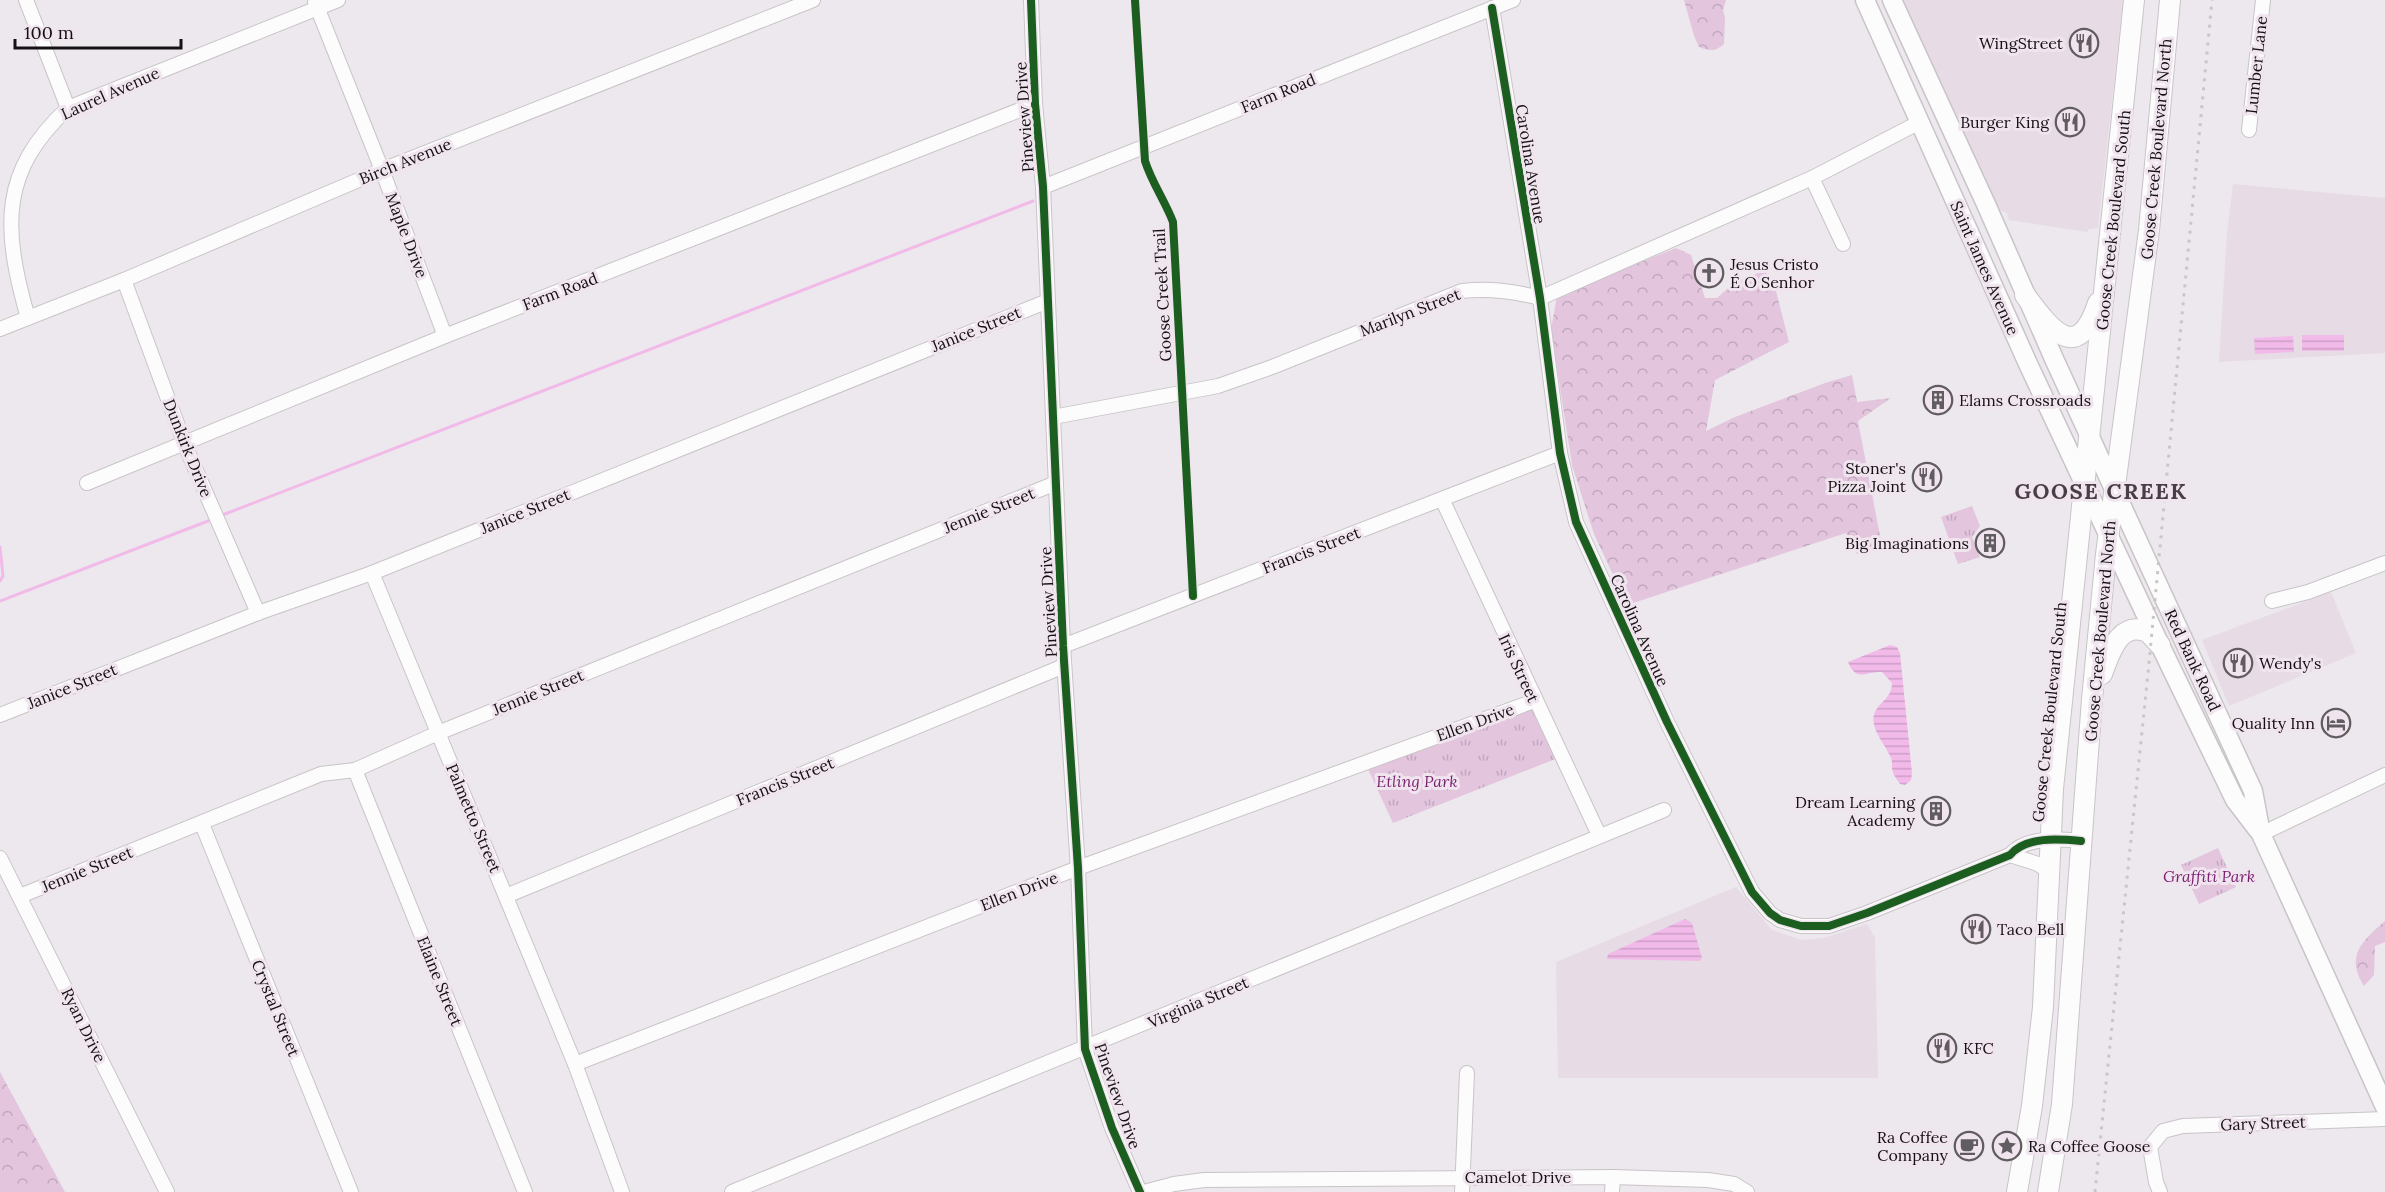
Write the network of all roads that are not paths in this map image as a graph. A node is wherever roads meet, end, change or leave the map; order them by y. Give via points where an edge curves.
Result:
1 (26, 0) edge
2 (339, 0) edge
3 (813, 0) edge
4 (1031, 0) edge
5 (1513, 0) edge
6 (1864, 0) edge
7 (1892, 0) edge
8 (2134, 0) edge
9 (2170, 0) edge
10 (2263, 0) edge
11 (316, 4) edge
12 (1492, 8) junction
13 (1035, 104) junction
14 (68, 108) junction
15 (1920, 122) junction
16 (2248, 130) dead end
17 (382, 170) junction
18 (1812, 178) junction
19 (1043, 187) junction
20 (1843, 244) dead end
21 (2107, 278) junction
22 (124, 280) junction
23 (2025, 295) junction
24 (1540, 298) junction
25 (1048, 300) junction
26 (28, 318) junction
27 (0, 329) edge
28 (445, 336) junction
29 (1053, 417) junction
30 (2090, 439) junction
31 (184, 445) junction
32 (1560, 453) junction
33 (87, 483) dead end
34 (1056, 483) junction
35 (2085, 484) junction
36 (2114, 488) junction
37 (1442, 499) junction
38 (2108, 534) junction
39 (2385, 563) edge
40 (372, 573) junction
41 (2272, 601) dead end
42 (258, 613) junction
43 (2160, 645) junction
44 (1063, 646) junction
45 (1064, 666) junction
46 (2092, 699) junction
47 (1534, 701) junction
48 (0, 715) edge
49 (438, 733) junction
50 (355, 770) junction
51 (2385, 775) edge
52 (1664, 810) dead end
53 (202, 824) junction
54 (2261, 834) junction
55 (1599, 836) junction
56 (2050, 838) junction
57 (2081, 841) junction
58 (2010, 855) junction
59 (0, 858) edge
60 (1078, 868) junction
61 (2048, 870) junction
62 (20, 896) junction
63 (506, 896) junction
64 (1085, 1049) junction
65 (575, 1064) junction
66 (1467, 1073) dead end
67 (2385, 1107) edge
68 (2385, 1119) edge
69 (1613, 1177) junction
70 (1462, 1178) junction
71 (1283, 1186) edge
72 (167, 1192) edge
73 (351, 1192) edge
74 (525, 1192) edge
75 (622, 1192) edge
76 (732, 1192) edge
77 (1142, 1192) edge
78 (1462, 1192) edge
79 (1612, 1192) edge
80 (1747, 1192) edge
81 (2018, 1192) edge
82 (2048, 1192) edge
83 (2160, 1192) edge

1 - 14 street
2 - 11 street, Laurel Avenue
3 - 17 street, Birch Avenue
4 - 13 street, Pineview Drive
5 - 12 street, Farm Road
6 - 15 main road, Saint James Avenue
7 - 23 main road, Saint James Avenue
8 - 21 highway, Goose Creek Boulevard South
9 - 36 highway, Goose Creek Boulevard North via 2149,230
10 - 16 street, Lumber Lane
11 - 14 street, Laurel Avenue
11 - 17 street, Maple Drive
12 - 19 street, Farm Road
12 - 24 street, Carolina Avenue
13 - 19 street, Pineview Drive
13 - 28 street, Farm Road
14 - 26 street, Laurel Avenue via 42,126 22,148 2,200 6,242
15 - 18 street
15 - 35 main road, Saint James Avenue
17 - 22 street, Birch Avenue
17 - 28 street, Maple Drive
18 - 20 street
18 - 24 street
19 - 25 street, Pineview Drive
21 - 23 highway via 2095,315 2079,336 2060,335
21 - 30 highway, Goose Creek Boulevard South
22 - 26 street, Birch Avenue
22 - 31 street, Dunkirk Drive
23 - 30 main road, Saint James Avenue
24 - 29 street, Marilyn Street via 1484,288 1462,291 1218,386
24 - 32 street, Carolina Avenue
25 - 29 street, Pineview Drive
25 - 40 street, Janice Street
26 - 27 street, Birch Avenue
28 - 31 street, Farm Road
29 - 34 street, Pineview Drive
30 - 35 highway, Goose Creek Boulevard South
30 - 36 main road, Saint James Avenue
31 - 33 street, Farm Road
31 - 42 street, Dunkirk Drive
32 - 37 street, Francis Street
32 - 58 street, Carolina Avenue via 1576,522 1667,722 1752,892 1770,913 1790,924 1829,926
34 - 44 street, Pineview Drive
34 - 49 street, Jennie Street
35 - 38 main road, Saint James Avenue
35 - 56 highway, Goose Creek Boulevard South
36 - 38 highway, Goose Creek Boulevard North
36 - 54 main road, Red Bank Road via 2253,791
37 - 44 street, Francis Street
37 - 47 street, Iris Street
38 - 43 main road, Red Bank Road
38 - 46 highway, Goose Creek Boulevard North
39 - 41 street
40 - 42 street, Janice Street
40 - 49 street, Palmetto Street
42 - 48 street, Janice Street
43 - 46 highway via 2142,629 2121,634 2113,644
43 - 54 main road, Red Bank Road via 2235,800
44 - 45 street, Pineview Drive
45 - 60 street, Pineview Drive
45 - 63 street, Francis Street
46 - 57 highway, Goose Creek Boulevard North
47 - 55 street, Iris Street
47 - 60 street, Ellen Drive
49 - 50 street, Jennie Street
49 - 63 street, Palmetto Street
50 - 53 street, Jennie Street via 321,774
50 - 74 street, Elaine Street
51 - 54 street
52 - 55 street, Virginia Street
53 - 62 street, Jennie Street
53 - 73 street, Crystal Street
54 - 67 main road, Red Bank Road
55 - 64 street, Virginia Street
56 - 57 street, Carolina Avenue
56 - 58 street, Carolina Avenue via 2015,849
56 - 61 highway, Goose Creek Boulevard South
57 - 82 highway, Goose Creek Boulevard North via 2062,1104
58 - 61 street
59 - 62 street, Ryan Drive
60 - 64 street, Pineview Drive
60 - 65 street, Ellen Drive
61 - 81 highway, Goose Creek Boulevard South via 2043,1008
62 - 72 street, Ryan Drive
63 - 65 street, Palmetto Street
64 - 76 street, Virginia Street
64 - 77 street, Pineview Drive via 1112,1128
65 - 75 street, Palmetto Street
66 - 70 street
68 - 83 street, Gary Street via 2183,1126 2163,1131 2150,1146
69 - 70 street, Camelot Drive
69 - 79 street
69 - 80 street, Camelot Drive via 1708,1180 1734,1184
70 - 71 street, Camelot Drive
70 - 78 street
71 - 77 street, Camelot Drive via 1204,1180

